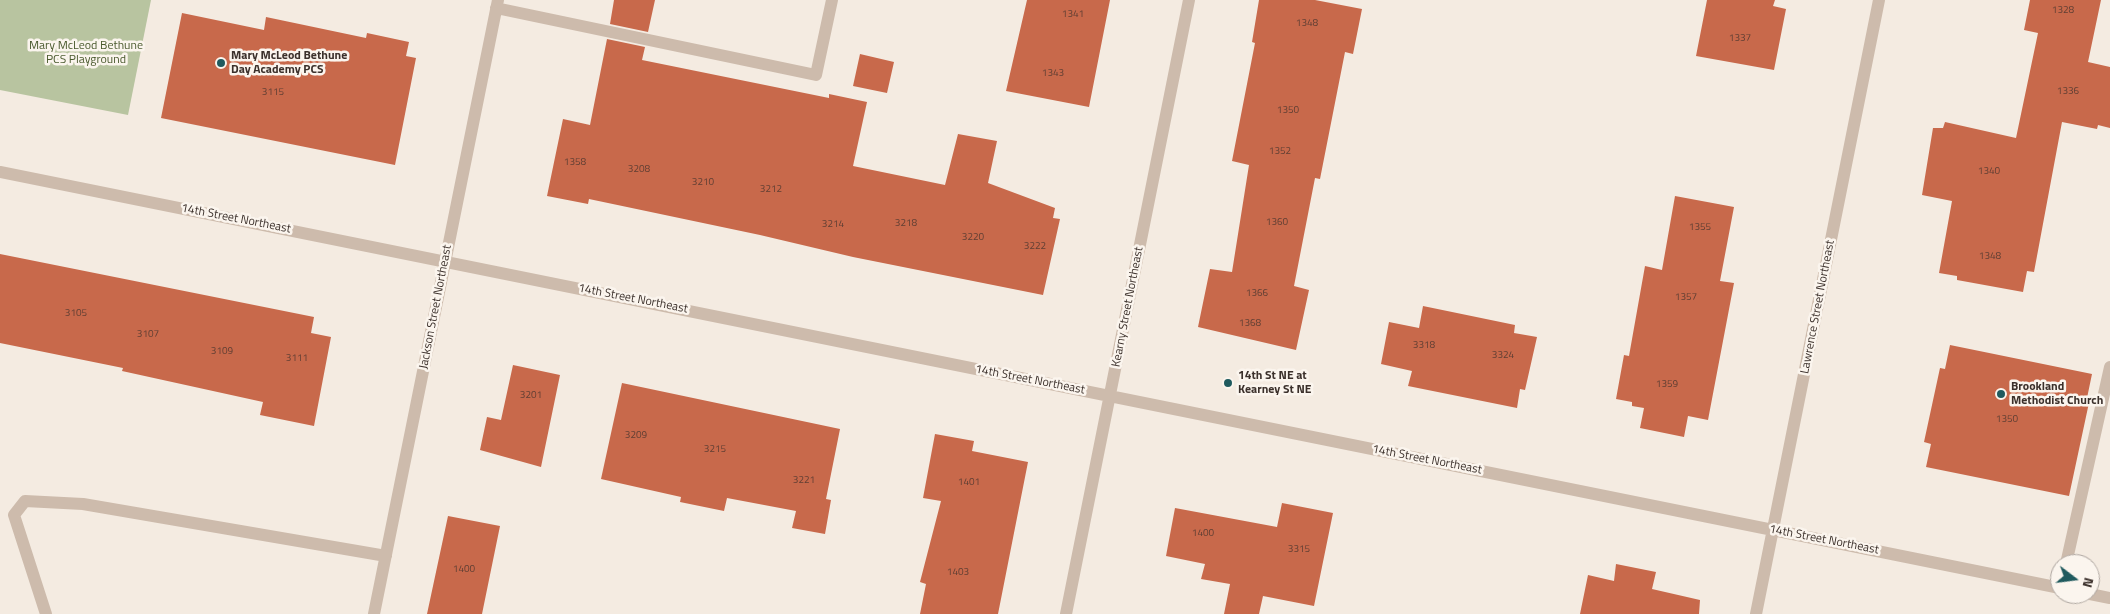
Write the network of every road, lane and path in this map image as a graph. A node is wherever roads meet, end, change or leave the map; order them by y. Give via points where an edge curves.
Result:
1 (832, 0) edge
2 (1190, 0) edge
3 (1879, 0) edge
4 (497, 4) edge
5 (0, 172) edge
6 (445, 262) junction
7 (2110, 367) edge
8 (1110, 396) junction
9 (1773, 530) junction
10 (2068, 554) edge
11 (386, 556) junction
12 (2050, 586) edge
13 (46, 614) edge
14 (374, 614) edge
15 (1066, 614) edge
16 (1756, 614) edge

1 - 4 street via 816,74
2 - 8 street, Kearny Street Northeast
3 - 9 street, Lawrence Street Northeast
4 - 6 street, Jackson Street Northeast
5 - 6 street, 14th Street Northeast
6 - 8 street, 14th Street Northeast
6 - 11 street, Jackson Street Northeast
7 - 10 street
8 - 9 street, 14th Street Northeast
8 - 15 street, Kearny Street Northeast
9 - 12 street, 14th Street Northeast
9 - 16 street, Lawrence Street Northeast
11 - 13 street via 82,504 25,501 14,515
11 - 14 street, Jackson Street Northeast

